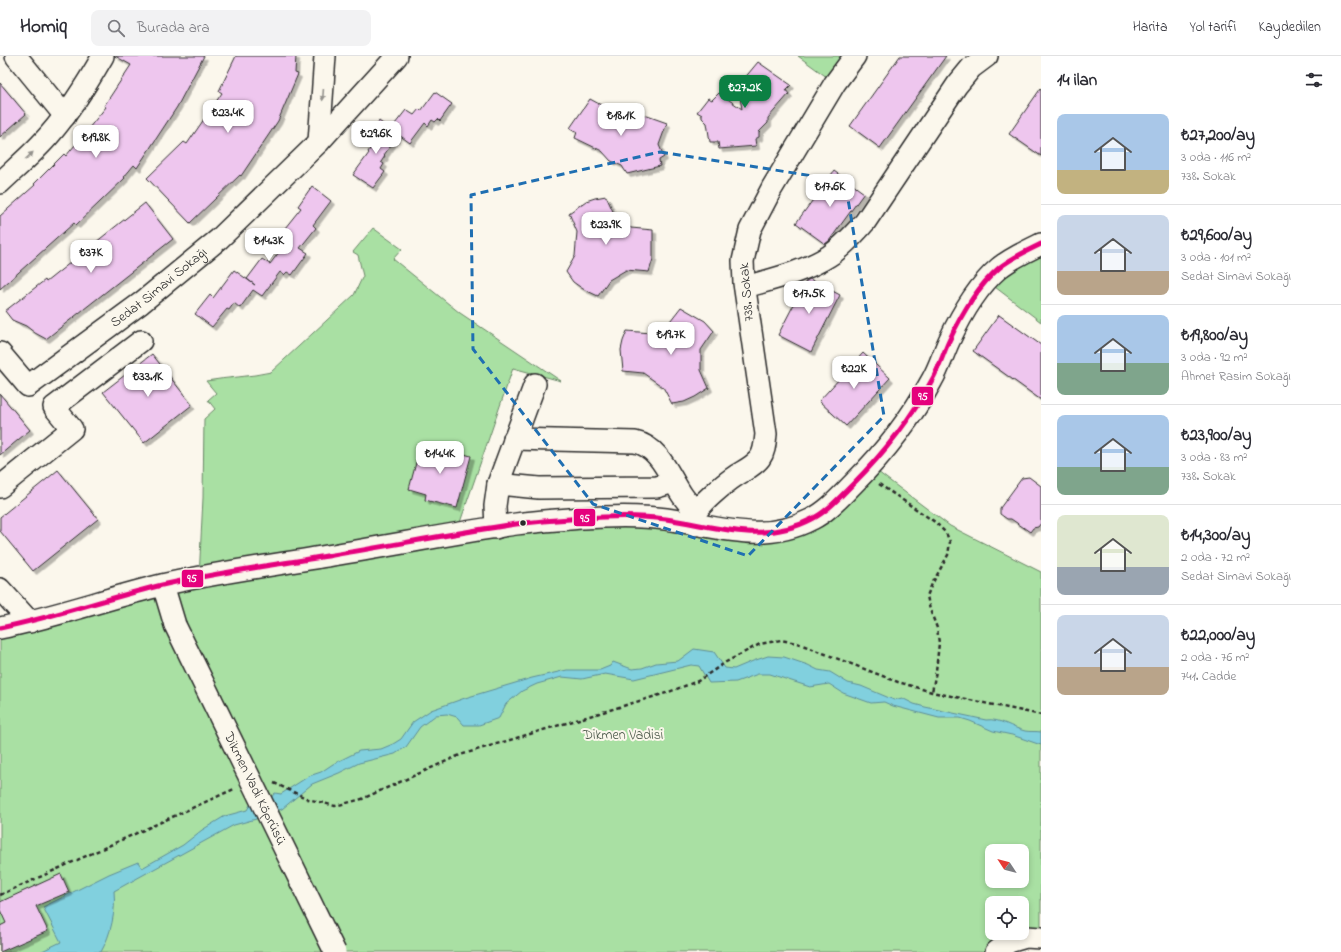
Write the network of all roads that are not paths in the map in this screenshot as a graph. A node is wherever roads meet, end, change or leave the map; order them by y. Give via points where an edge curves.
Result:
1 (16, 56) edge
2 (103, 56) edge
3 (325, 56) edge
4 (397, 56) edge
5 (855, 56) edge
6 (987, 56) edge
7 (64, 116) junction
8 (319, 142) junction
9 (0, 183) edge
10 (1041, 244) edge
11 (745, 287) junction
12 (141, 341) dead end
13 (0, 353) edge
14 (535, 384) dead end
15 (514, 439) junction
16 (672, 479) junction
17 (498, 484) junction
18 (0, 487) edge
19 (695, 518) junction
20 (496, 528) junction
21 (163, 585) junction
22 (0, 589) edge
23 (30, 622) junction
24 (0, 628) edge
25 (1041, 938) edge
26 (335, 952) edge
27 (996, 952) edge

1 - 7 street
2 - 7 street
3 -> 8 street
4 - 8 street, Sedat Simavi Sokağı
5 - 11 street, 738. Sokak via 835,83 796,147 750,230 743,261
6 - 11 street via 971,68 957,85 865,222 849,240 829,256 791,274
9 -> 7 street via 35,150
8 - 13 street, Sedat Simavi Sokağı via 219,239 141,303 28,386
10 - 19 street via 1000,267 982,287 966,308 918,406 895,438 828,509 797,526 760,532 739,532
11 - 19 street, 738. Sokak via 766,434 765,442 759,459 731,479 701,506
12 - 18 street via 54,407 72,428
14 - 15 street
15 - 16 street via 643,444 656,454
15 - 17 street
16 - 17 street via 657,487 539,488
16 - 19 street
17 - 20 street
19 - 20 street via 686,522 660,518 599,517
20 - 21 street
21 - 23 street
21 - 26 street, Dikmen Vadi Köprüsü, bridge via 175,625
22 - 23 street
23 - 24 street
25 - 27 street via 1026,937 1008,942

